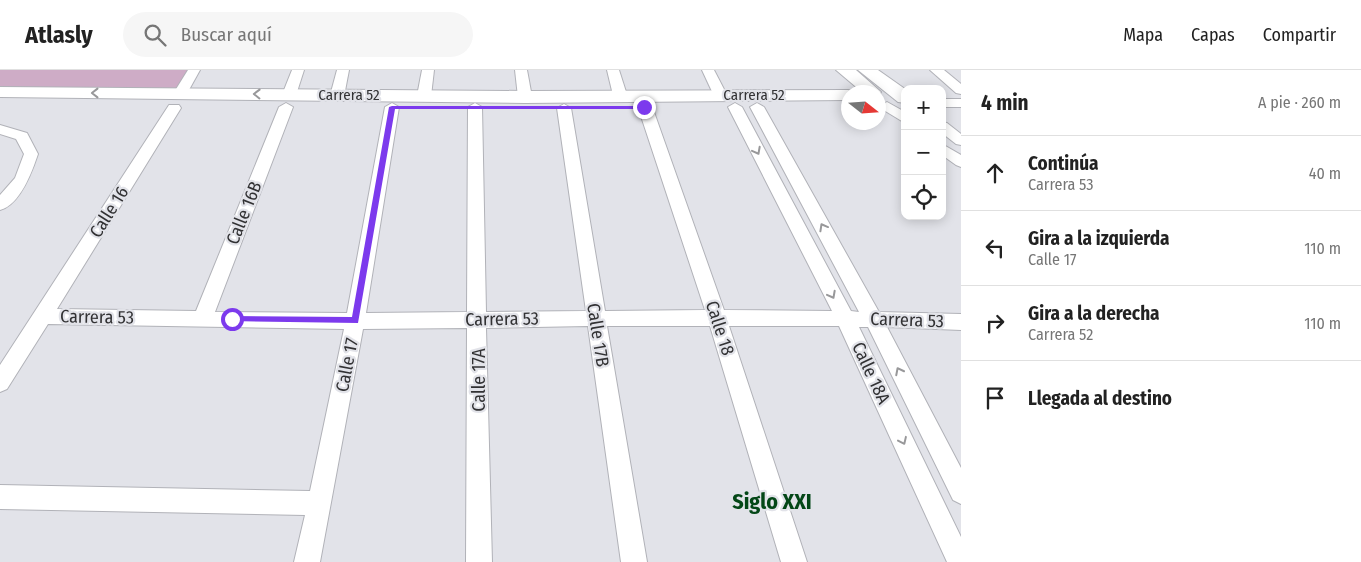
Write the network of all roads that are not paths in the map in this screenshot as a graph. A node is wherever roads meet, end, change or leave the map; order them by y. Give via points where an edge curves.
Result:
1 (194, 70) edge
2 (298, 70) edge
3 (343, 70) edge
4 (428, 70) edge
5 (521, 70) edge
6 (613, 70) edge
7 (708, 70) edge
8 (845, 70) edge
9 (867, 70) edge
10 (936, 70) edge
11 (863, 85) edge
12 (961, 90) edge
13 (0, 92) edge
14 (50, 93) junction
15 (946, 94) edge
16 (961, 94) edge
17 (620, 95) junction
18 (720, 95) junction
19 (841, 95) edge
20 (337, 96) junction
21 (424, 96) junction
22 (525, 97) junction
23 (892, 100) edge
24 (177, 101) junction
25 (288, 101) junction
26 (643, 101) junction
27 (946, 103) edge
28 (961, 103) edge
29 (841, 106) edge
30 (0, 107) edge
31 (37, 107) junction
32 (392, 107) junction
33 (475, 107) junction
34 (734, 107) junction
35 (757, 107) junction
36 (564, 108) junction
37 (901, 113) edge
38 (0, 128) edge
39 (946, 129) edge
40 (961, 140) edge
41 (946, 151) edge
42 (961, 162) edge
43 (0, 206) edge
44 (44, 316) junction
45 (596, 317) junction
46 (203, 318) junction
47 (717, 318) junction
48 (845, 318) junction
49 (479, 319) junction
50 (873, 319) junction
51 (355, 321) junction
52 (961, 322) edge
53 (0, 383) edge
54 (961, 492) edge
55 (0, 497) edge
56 (319, 503) junction
57 (307, 562) edge
58 (479, 562) edge
59 (634, 562) edge
60 (794, 562) edge
61 (960, 562) edge

1 - 24 street, Calle 16
2 - 25 street, Calle 16B
3 - 20 street
4 - 21 street
5 - 22 street
6 - 17 street
7 - 18 street
8 - 11 main road
9 - 23 main road
10 - 12 street
13 - 14 main road, Carrera 52
24 -> 14 main road, Carrera 52
14 - 31 main road via 56,95 54,100
15 - 16 street
17 - 22 main road, Carrera 52
17 - 26 main road, Carrera 52
18 - 19 main road, Carrera 52
18 - 26 main road, Carrera 52
20 - 21 main road, Carrera 52
20 - 25 main road, Carrera 52
21 - 22 main road, Carrera 52
23 - 37 street
24 - 25 main road, Carrera 52
24 - 31 main road, Carrera 52
24 - 44 street, Calle 16
25 - 32 main road, Carrera 52
25 - 46 street, Calle 16B
26 - 34 main road, Carrera 52
26 - 36 main road, Carrera 52
26 - 47 street, Calle 18
27 - 28 street
29 - 35 main road, Carrera 52
30 - 31 main road, Carrera 52
32 - 33 main road, Carrera 52
32 - 51 street, Calle 17
33 - 36 main road, Carrera 52
33 - 49 street, Calle 17A
34 - 35 main road, Carrera 52
34 -> 48 street, Calle 18A
50 -> 35 street, Calle 18A
36 - 45 street, Calle 17B
38 - 43 street via 22,136 31,154 22,180
39 - 40 street
41 - 42 street
44 - 46 street, Carrera 53
44 - 53 street, Calle 16
45 - 47 street, Carrera 53
45 - 49 street, Carrera 53
45 - 59 street, Calle 17B
46 - 51 street, Carrera 53
47 - 48 street, Carrera 53
47 - 60 street, Calle 18
48 - 50 street, Carrera 53
48 -> 61 street, Calle 18A
49 - 51 street, Carrera 53
49 - 58 street, Calle 17A
50 - 52 street, Carrera 53
54 -> 50 street, Calle 18A
51 - 56 street, Calle 17
55 - 56 street
56 - 57 street, Calle 17

